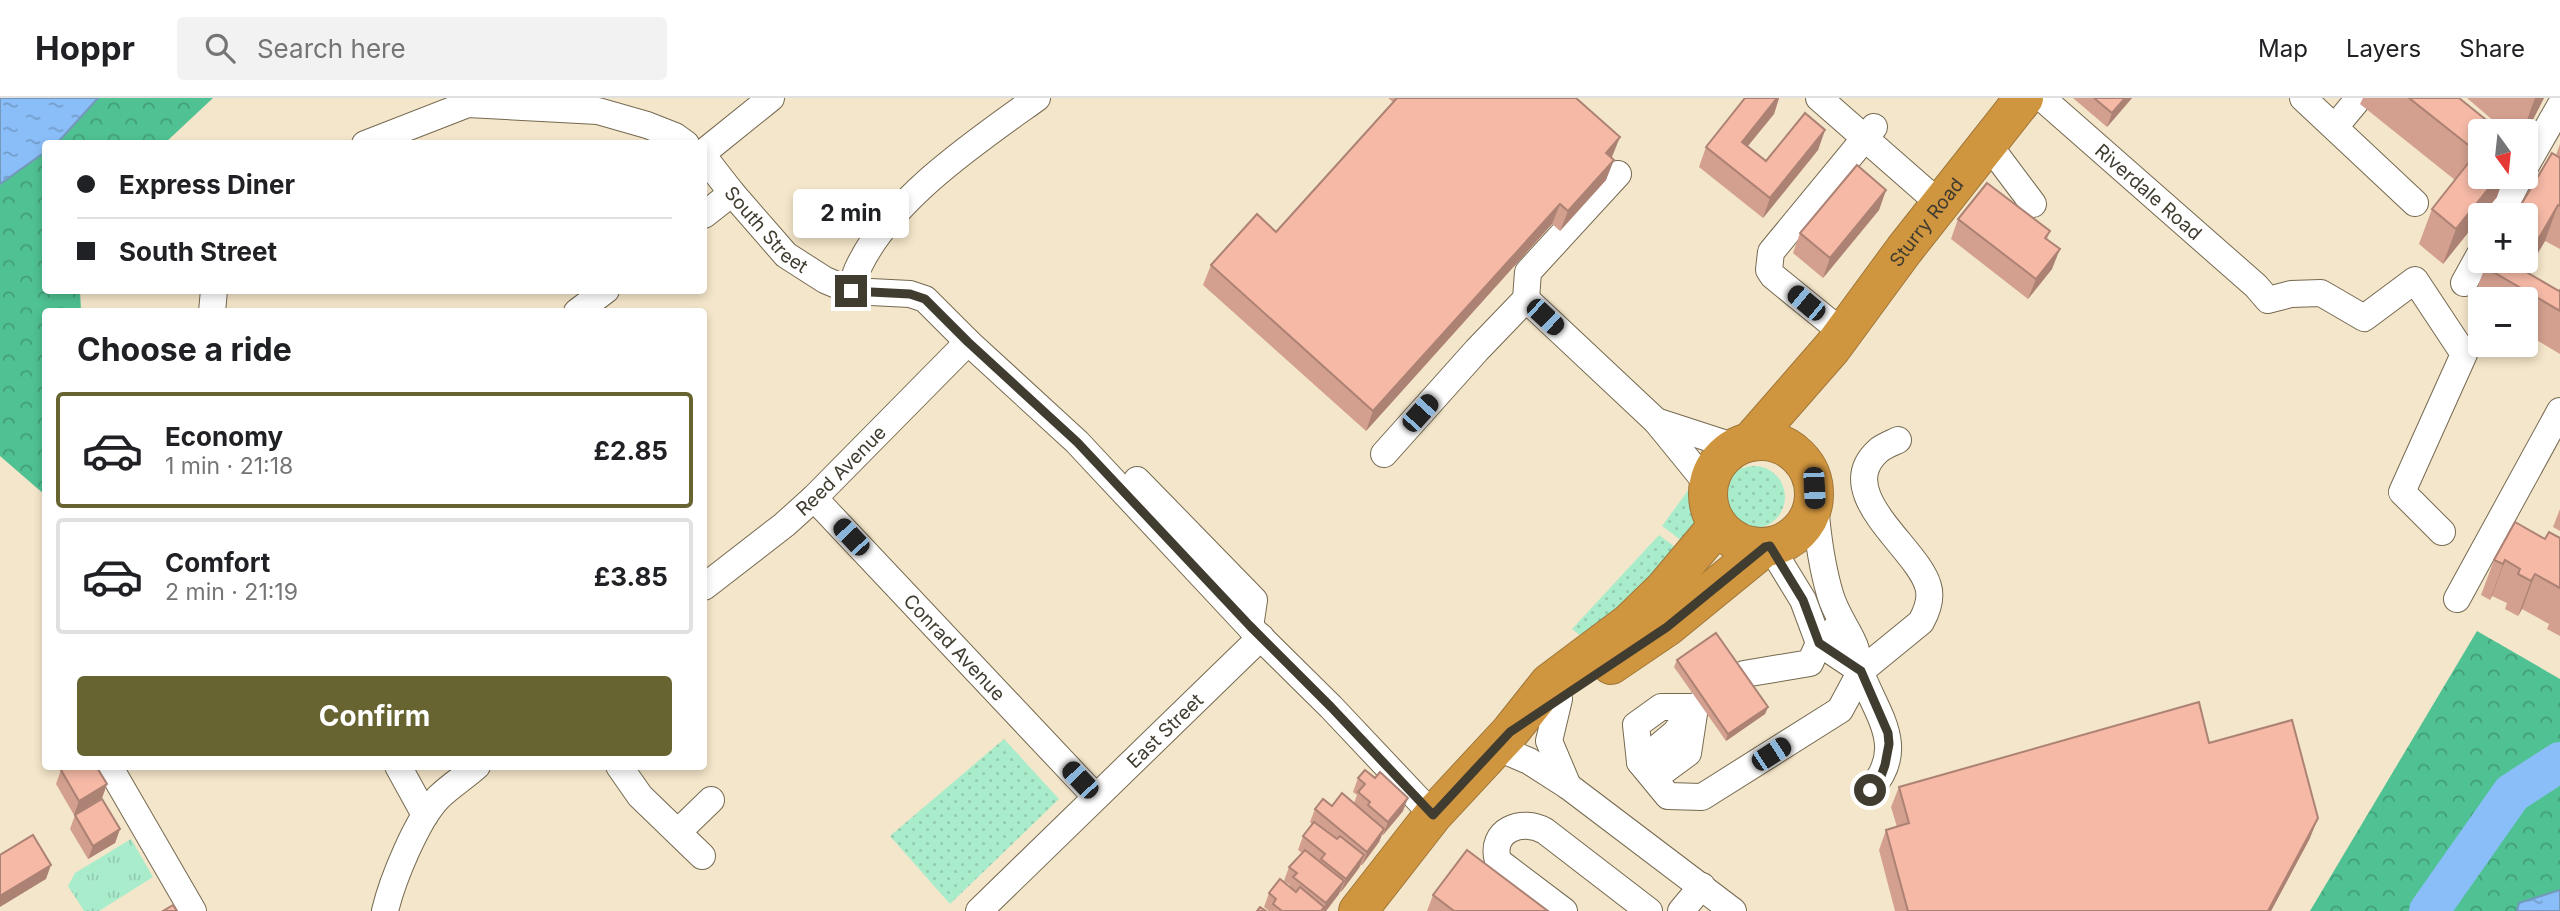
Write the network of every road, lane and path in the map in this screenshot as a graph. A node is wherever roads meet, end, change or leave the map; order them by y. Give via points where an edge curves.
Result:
1 (771, 98) edge
2 (1037, 98) edge
3 (1819, 98) edge
4 (2024, 98) edge
5 (2042, 98) edge
6 (2303, 98) edge
7 (2359, 98) edge
8 (2560, 106) edge
9 (2335, 127) junction
10 (1869, 134) junction
11 (375, 140) edge
12 (680, 140) edge
13 (1988, 144) junction
14 (707, 152) edge
15 (2538, 155) edge
16 (707, 159) edge
17 (1618, 174) dead end
18 (732, 194) junction
19 (2415, 203) dead end
20 (1940, 204) junction
21 (2033, 204) dead end
22 (707, 213) edge
23 (2470, 273) edge
24 (2464, 283) dead end
25 (851, 291) junction
26 (601, 294) edge
27 (1526, 299) junction
28 (582, 308) edge
29 (1838, 340) junction
30 (968, 342) junction
31 (2560, 411) edge
32 (1656, 421) junction
33 (1898, 440) dead end
34 (1743, 445) junction
35 (1384, 454) dead end
36 (1809, 475) junction
37 (1709, 486) junction
38 (814, 498) junction
39 (1718, 525) junction
40 (2442, 532) dead end
41 (1768, 546) junction
42 (707, 585) edge
43 (2457, 599) dead end
44 (1842, 624) junction
45 (1255, 632) junction
46 (1815, 653) junction
47 (1861, 671) junction
48 (1559, 699) junction
49 (1695, 707) junction
50 (1503, 739) junction
51 (111, 770) edge
52 (400, 770) edge
53 (472, 770) edge
54 (622, 770) edge
55 (1647, 770) junction
56 (1568, 786) junction
57 (1870, 790) dead end
58 (1095, 796) junction
59 (711, 800) dead end
60 (425, 815) junction
61 (1433, 815) junction
62 (678, 832) junction
63 (702, 856) dead end
64 (1702, 886) junction
65 (193, 911) edge
66 (385, 911) edge
67 (979, 911) edge
68 (1358, 911) edge
69 (1564, 911) edge
70 (1648, 911) edge
71 (1681, 911) edge
72 (1732, 911) edge

1 - 14 street
2 - 25 street via 906,202 858,267
3 - 10 street
4 - 13 highway, Sturry Road
5 - 40 street, Riverdale Road via 2268,300 2321,293 2364,318 2415,280 2464,354 2402,492
6 - 9 street
7 - 9 street
8 - 15 street
9 - 19 street
10 - 20 street
10 - 29 street via 1771,252 1773,276
11 - 12 street via 468,104 598,111
13 - 20 highway, Sturry Road
13 - 21 street
16 - 18 street, South Street
17 - 27 street via 1528,272
18 - 22 street
18 - 25 street, South Street via 786,255
20 - 29 highway, Sturry Road
23 - 24 street
25 - 30 street, South Street via 925,299
26 - 28 street
27 - 32 street
27 - 35 street
29 - 34 highway, Sturry Road
29 - 36 highway, Sturry Road via 1803,420
30 - 38 street, Reed Avenue
30 - 45 street, South Street via 1077,442
31 - 43 street
32 - 34 street
32 - 37 street
33 - 47 street via 1871,460 1865,491 1884,526 1925,577 1929,601 1916,627
34 - 36 highway via 1765,440 1780,444 1793,451
34 - 37 highway, Sturry Road via 1723,457
36 - 41 highway, Sturry Road via 1812,510 1803,526 1790,538
36 - 44 street via 1830,593
37 - 39 highway via 1708,499
38 - 42 street, Reed Avenue
38 - 58 street, Conrad Avenue
39 - 41 highway via 1747,545
39 - 50 highway, Sturry Road via 1665,588 1629,623 1549,683
41 - 46 street via 1803,600
41 - 48 highway, Sturry Road via 1667,627
44 - 46 street
44 - 47 street via 1854,643
45 - 58 street, East Street
45 - 61 street, South Street
46 - 47 street
46 - 49 street via 1744,674
47 - 55 street via 1840,710 1702,797 1668,796
47 - 57 street via 1889,744 1880,779
48 - 50 highway, Sturry Road
48 - 56 street via 1549,741
49 - 55 street via 1688,753
49 - 55 street via 1661,707 1636,725
50 - 56 street
50 - 61 highway, Sturry Road
51 - 65 street
52 - 60 street
53 - 60 street
54 - 62 street via 640,796
56 - 64 street
58 - 67 street, East Street
59 - 62 street
60 - 66 street
61 - 68 highway, Sturry Road
62 - 63 street
64 - 71 street
64 - 72 street
69 - 70 street via 1498,861 1501,836 1511,827 1534,825 1545,831

